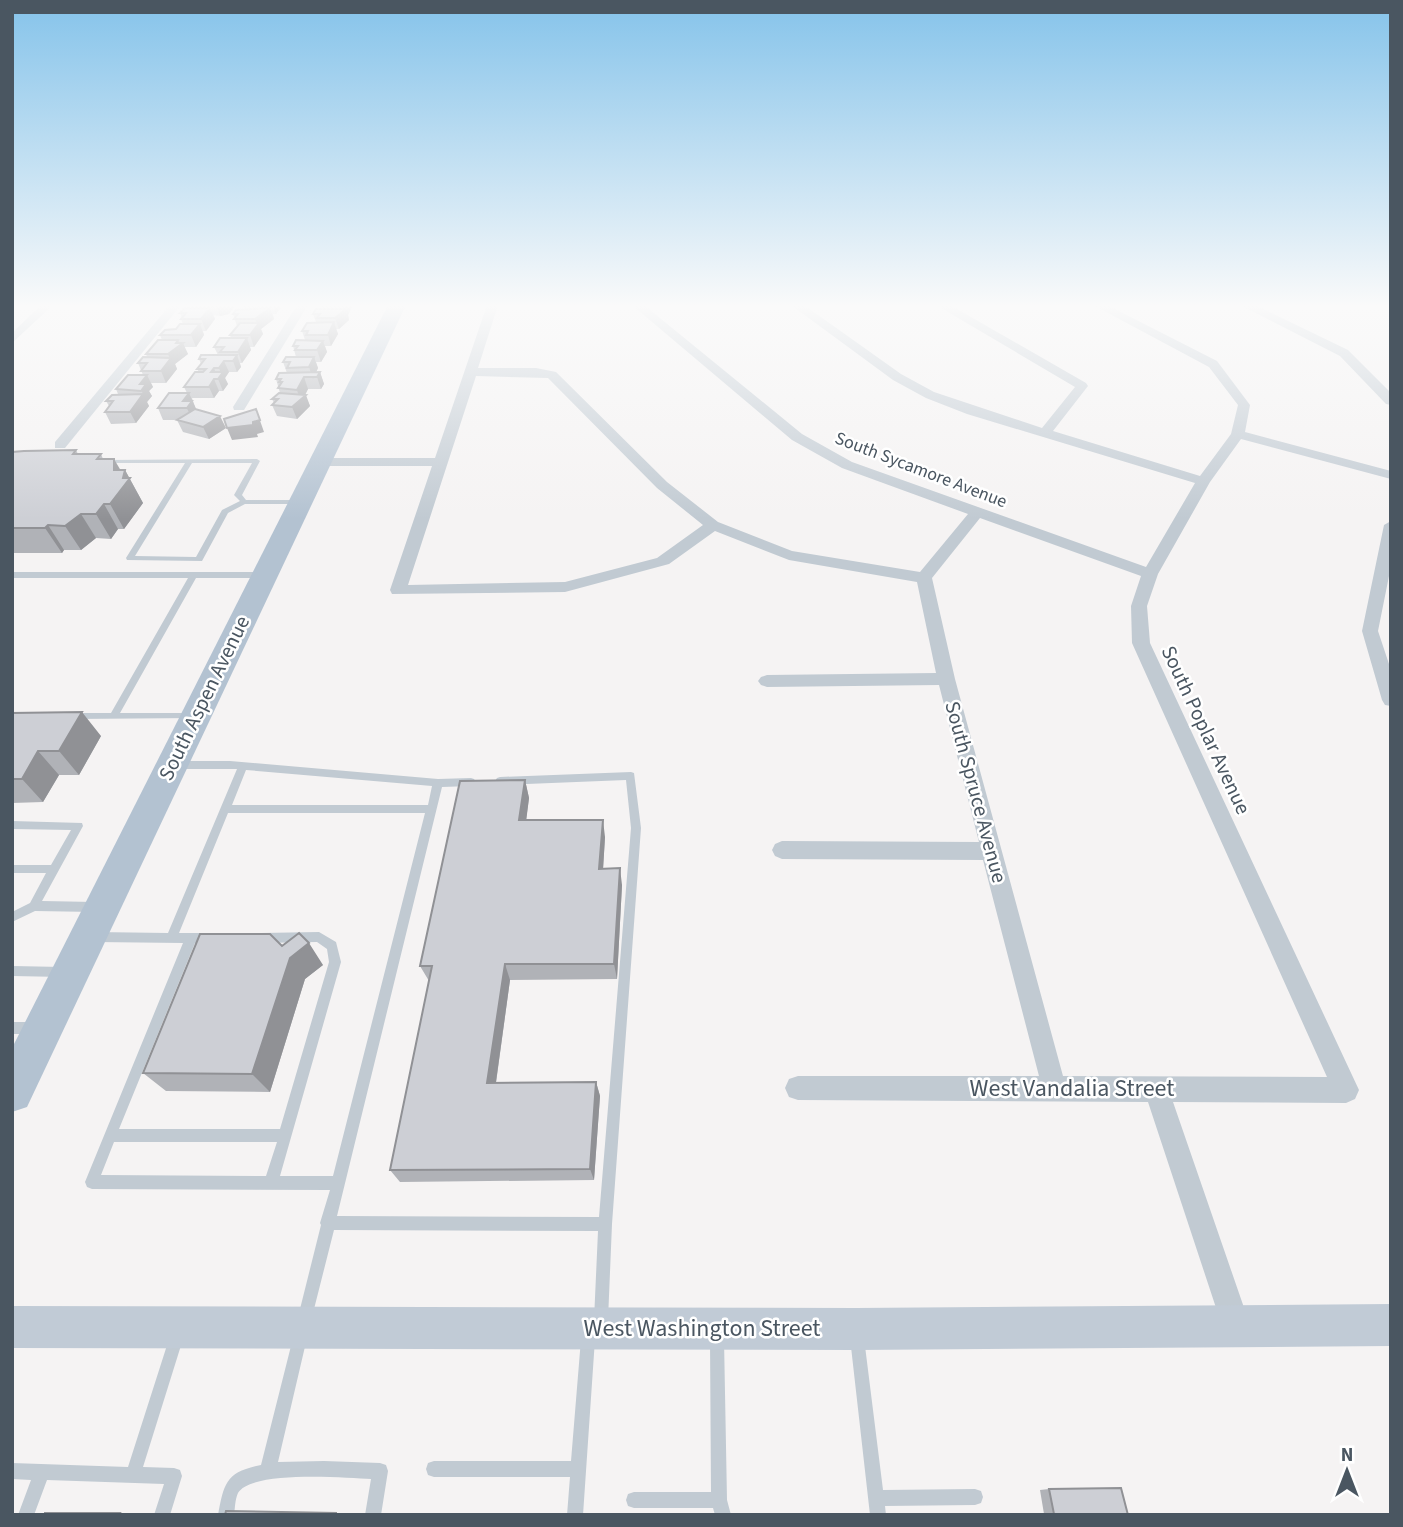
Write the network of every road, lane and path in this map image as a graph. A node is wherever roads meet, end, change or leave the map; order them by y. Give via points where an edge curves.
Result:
1 (117, 376) edge
2 (258, 376) edge
3 (362, 376) edge
4 (470, 376) edge
5 (553, 376) edge
6 (723, 376) edge
7 (896, 376) edge
8 (1065, 376) edge
9 (1222, 376) edge
10 (1367, 376) edge
11 (1391, 401) edge
12 (239, 407) dead end
13 (1046, 432) junction
14 (1238, 434) junction
15 (60, 445) dead end
16 (99, 461) edge
17 (190, 461) junction
18 (320, 462) junction
19 (441, 462) junction
20 (1391, 475) edge
21 (1203, 481) junction
22 (244, 502) junction
23 (300, 502) junction
24 (977, 512) junction
25 (713, 525) junction
26 (1391, 526) edge
27 (1150, 574) junction
28 (12, 575) edge
29 (193, 575) junction
30 (264, 575) junction
31 (924, 578) junction
32 (946, 679) junction
33 (767, 681) dead end
34 (1391, 700) edge
35 (63, 716) edge
36 (114, 716) junction
37 (196, 716) junction
38 (172, 765) junction
39 (243, 766) junction
40 (479, 781) edge
41 (493, 781) edge
42 (438, 783) junction
43 (225, 809) junction
44 (430, 809) junction
45 (12, 825) edge
46 (782, 850) dead end
47 (992, 851) junction
48 (12, 869) edge
49 (55, 869) junction
50 (34, 906) junction
51 (12, 917) edge
52 (95, 922) junction
53 (171, 938) junction
54 (191, 938) junction
55 (12, 971) edge
56 (71, 972) junction
57 (28, 1028) edge
58 (798, 1088) dead end
59 (1054, 1088) junction
60 (1156, 1088) junction
61 (1346, 1090) joint
62 (12, 1091) edge
63 (285, 1135) junction
64 (110, 1136) junction
65 (271, 1182) junction
66 (338, 1183) junction
67 (327, 1223) junction
68 (605, 1224) junction
69 (1236, 1325) junction
70 (1391, 1325) edge
71 (12, 1327) edge
72 (180, 1327) junction
73 (595, 1327) junction
74 (302, 1328) junction
75 (716, 1328) junction
76 (856, 1329) junction
77 (435, 1469) dead end
78 (579, 1469) junction
79 (268, 1470) junction
80 (12, 1471) edge
81 (42, 1472) junction
82 (133, 1475) junction
83 (975, 1497) dead end
84 (634, 1500) dead end
85 (877, 1506) edge
86 (721, 1507) edge
87 (26, 1515) edge
88 (162, 1515) edge
89 (226, 1515) edge
90 (373, 1515) edge
91 (575, 1515) edge

1 - 15 street
2 - 12 street
3 - 18 main road, South Aspen Avenue
4 - 19 street
5 - 25 street via 662,485
6 - 24 street, South Sycamore Avenue via 797,438 821,452
7 - 13 street via 972,411
8 - 13 street via 1082,386
9 - 14 street via 1244,405
10 - 11 street
13 - 21 street
14 - 20 street
14 - 21 street, South Poplar Avenue
16 - 17 lane
17 - 22 lane via 257,461 238,495
17 - 22 lane via 130,558 199,559 225,512
18 - 19 street
18 - 23 main road, South Aspen Avenue
19 - 25 street via 398,590 565,587 663,561
21 - 27 street, South Poplar Avenue
22 - 23 lane
23 - 30 main road, South Aspen Avenue
24 - 27 street, South Sycamore Avenue
24 - 31 street
25 - 31 street via 789,555
26 - 34 street via 1370,631
27 - 61 street, South Poplar Avenue via 1139,606 1141,643
28 - 29 lane
29 - 30 lane
29 - 36 lane
30 - 37 main road, South Aspen Avenue
31 - 32 street, South Spruce Avenue
32 - 33 street
32 - 47 street, South Spruce Avenue
35 - 36 lane
36 - 37 lane
37 - 38 main road, South Aspen Avenue
38 - 39 lane
38 - 52 main road, South Aspen Avenue
39 - 42 lane
39 - 43 lane
40 - 42 lane
41 - 68 lane via 631,776 636,828
42 - 44 lane
43 - 44 lane
43 - 53 lane
44 - 66 lane
45 - 49 lane via 78,826
46 - 47 street
47 - 59 street, South Spruce Avenue
48 - 49 lane
49 - 50 lane
50 - 51 lane
50 - 52 lane
52 - 53 lane
52 - 56 main road, South Aspen Avenue
53 - 54 lane
54 - 63 lane via 319,937 332,946 335,962
54 - 64 lane
55 - 56 lane
56 - 57 main road, South Aspen Avenue
57 - 62 main road, South Aspen Avenue
58 - 59 street, West Vandalia Street
59 - 60 street, West Vandalia Street
60 - 61 street, West Vandalia Street
60 - 69 street
63 - 64 lane
63 - 65 lane
64 - 65 lane via 92,1182
65 - 66 lane
66 - 67 lane
67 - 68 lane
67 - 74 lane
68 - 73 lane
69 - 70 main road, West Washington Street
69 - 76 main road, West Washington Street
71 - 72 main road, West Washington Street
72 - 74 main road, West Washington Street
72 - 82 lane
73 - 74 main road, West Washington Street
73 - 75 main road, West Washington Street
73 - 78 lane
74 - 79 lane
75 - 76 main road, West Washington Street
75 - 86 lane
76 - 85 lane
77 - 78 lane
78 - 91 lane
79 - 89 lane via 248,1475 232,1487
79 - 90 lane via 380,1471
80 - 81 lane
81 - 82 lane
81 - 87 lane
82 - 88 lane via 174,1476
83 - 85 lane
84 - 86 lane

